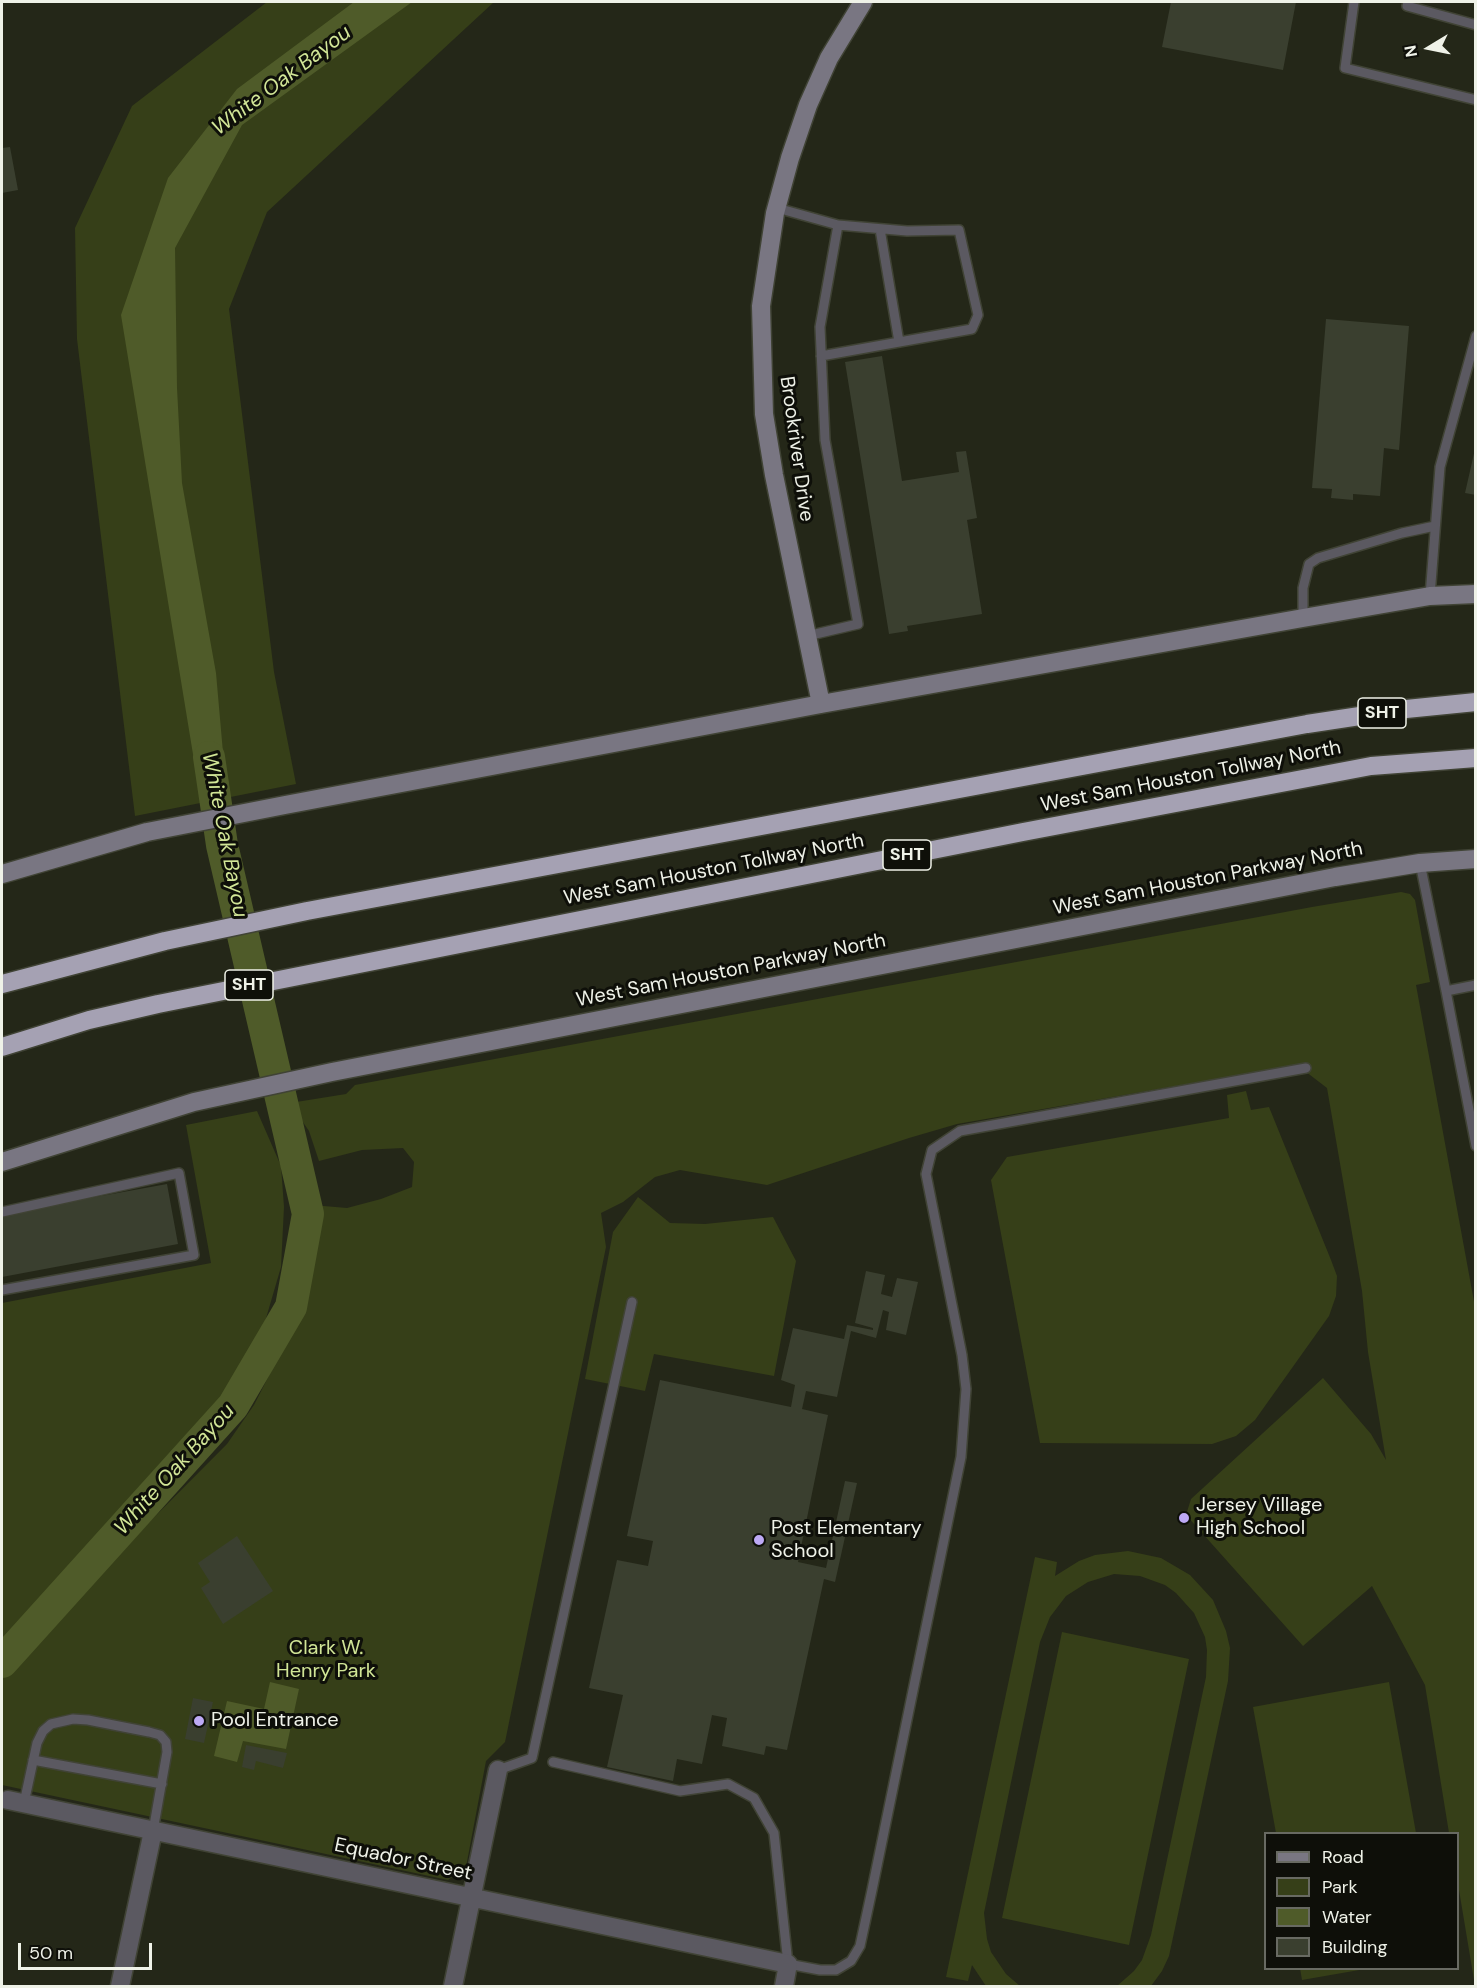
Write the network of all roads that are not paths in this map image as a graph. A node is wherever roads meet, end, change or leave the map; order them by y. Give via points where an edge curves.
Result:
1 (863, 2) edge
2 (1354, 2) edge
3 (1408, 2) edge
4 (1476, 25) edge
5 (1476, 100) edge
6 (777, 208) junction
7 (838, 225) junction
8 (880, 229) junction
9 (1476, 336) edge
10 (899, 342) junction
11 (821, 356) junction
12 (1435, 526) junction
13 (1476, 594) edge
14 (1430, 596) junction
15 (1303, 618) junction
16 (807, 636) junction
17 (1476, 702) edge
18 (821, 704) junction
19 (1476, 758) edge
20 (1476, 859) edge
21 (1420, 863) junction
22 (2, 874) edge
23 (2, 984) edge
24 (1476, 985) edge
25 (1446, 991) junction
26 (2, 1047) edge
27 (1306, 1068) dead end
28 (1476, 1146) edge
29 (2, 1162) edge
30 (2, 1212) edge
31 (2, 1290) edge
32 (632, 1302) dead end
33 (33, 1760) junction
34 (553, 1762) dead end
35 (498, 1770) joint
36 (162, 1784) junction
37 (16, 1801) joint
38 (153, 1831) junction
39 (471, 1898) junction
40 (788, 1964) junction
41 (120, 1986) edge
42 (453, 1986) edge
43 (784, 1986) edge

1 - 6 main road, Brookriver Drive via 829,58 808,105
2 - 5 lane via 1345,68
3 - 4 lane via 1407,6
6 - 7 lane
6 - 16 main road, Brookriver Drive via 761,306 764,414
7 - 8 lane
7 - 11 lane via 820,327
8 - 10 lane
8 - 10 lane via 959,230 978,315 972,329
9 - 12 lane via 1440,467
10 - 11 lane
11 - 16 lane via 825,440 858,624
12 - 14 lane
12 - 15 lane via 1318,558 1309,564 1304,577
13 - 14 main road
14 - 15 main road
15 - 18 main road
16 - 18 main road, Brookriver Drive
17 - 23 highway, West Sam Houston Tollway North / SHT via 1307,724 307,911 165,941
18 - 22 main road via 147,832
19 - 26 highway, West Sam Houston Tollway North / SHT via 1371,766 1249,788 158,1004
20 - 21 main road, West Sam Houston Parkway North
21 - 25 lane
21 - 29 main road, West Sam Houston Parkway North via 1335,876 332,1072 194,1102
24 - 25 lane
25 - 28 lane
27 - 40 lane via 960,1131 932,1150 926,1174 966,1389 961,1457 860,1946 851,1960 836,1970
30 - 31 lane via 179,1173 194,1255
32 - 35 lane via 532,1758
33 - 36 lane
33 - 36 lane via 44,1731 51,1724 73,1719 99,1721 160,1735 167,1752
33 - 37 lane
34 - 40 lane via 680,1791 728,1784 754,1798 774,1833
35 - 39 street
36 - 38 lane
37 - 38 street, Equador Street
38 - 39 street, Equador Street
38 - 41 street
39 - 40 street, Equador Street
39 - 42 street
40 - 43 street

